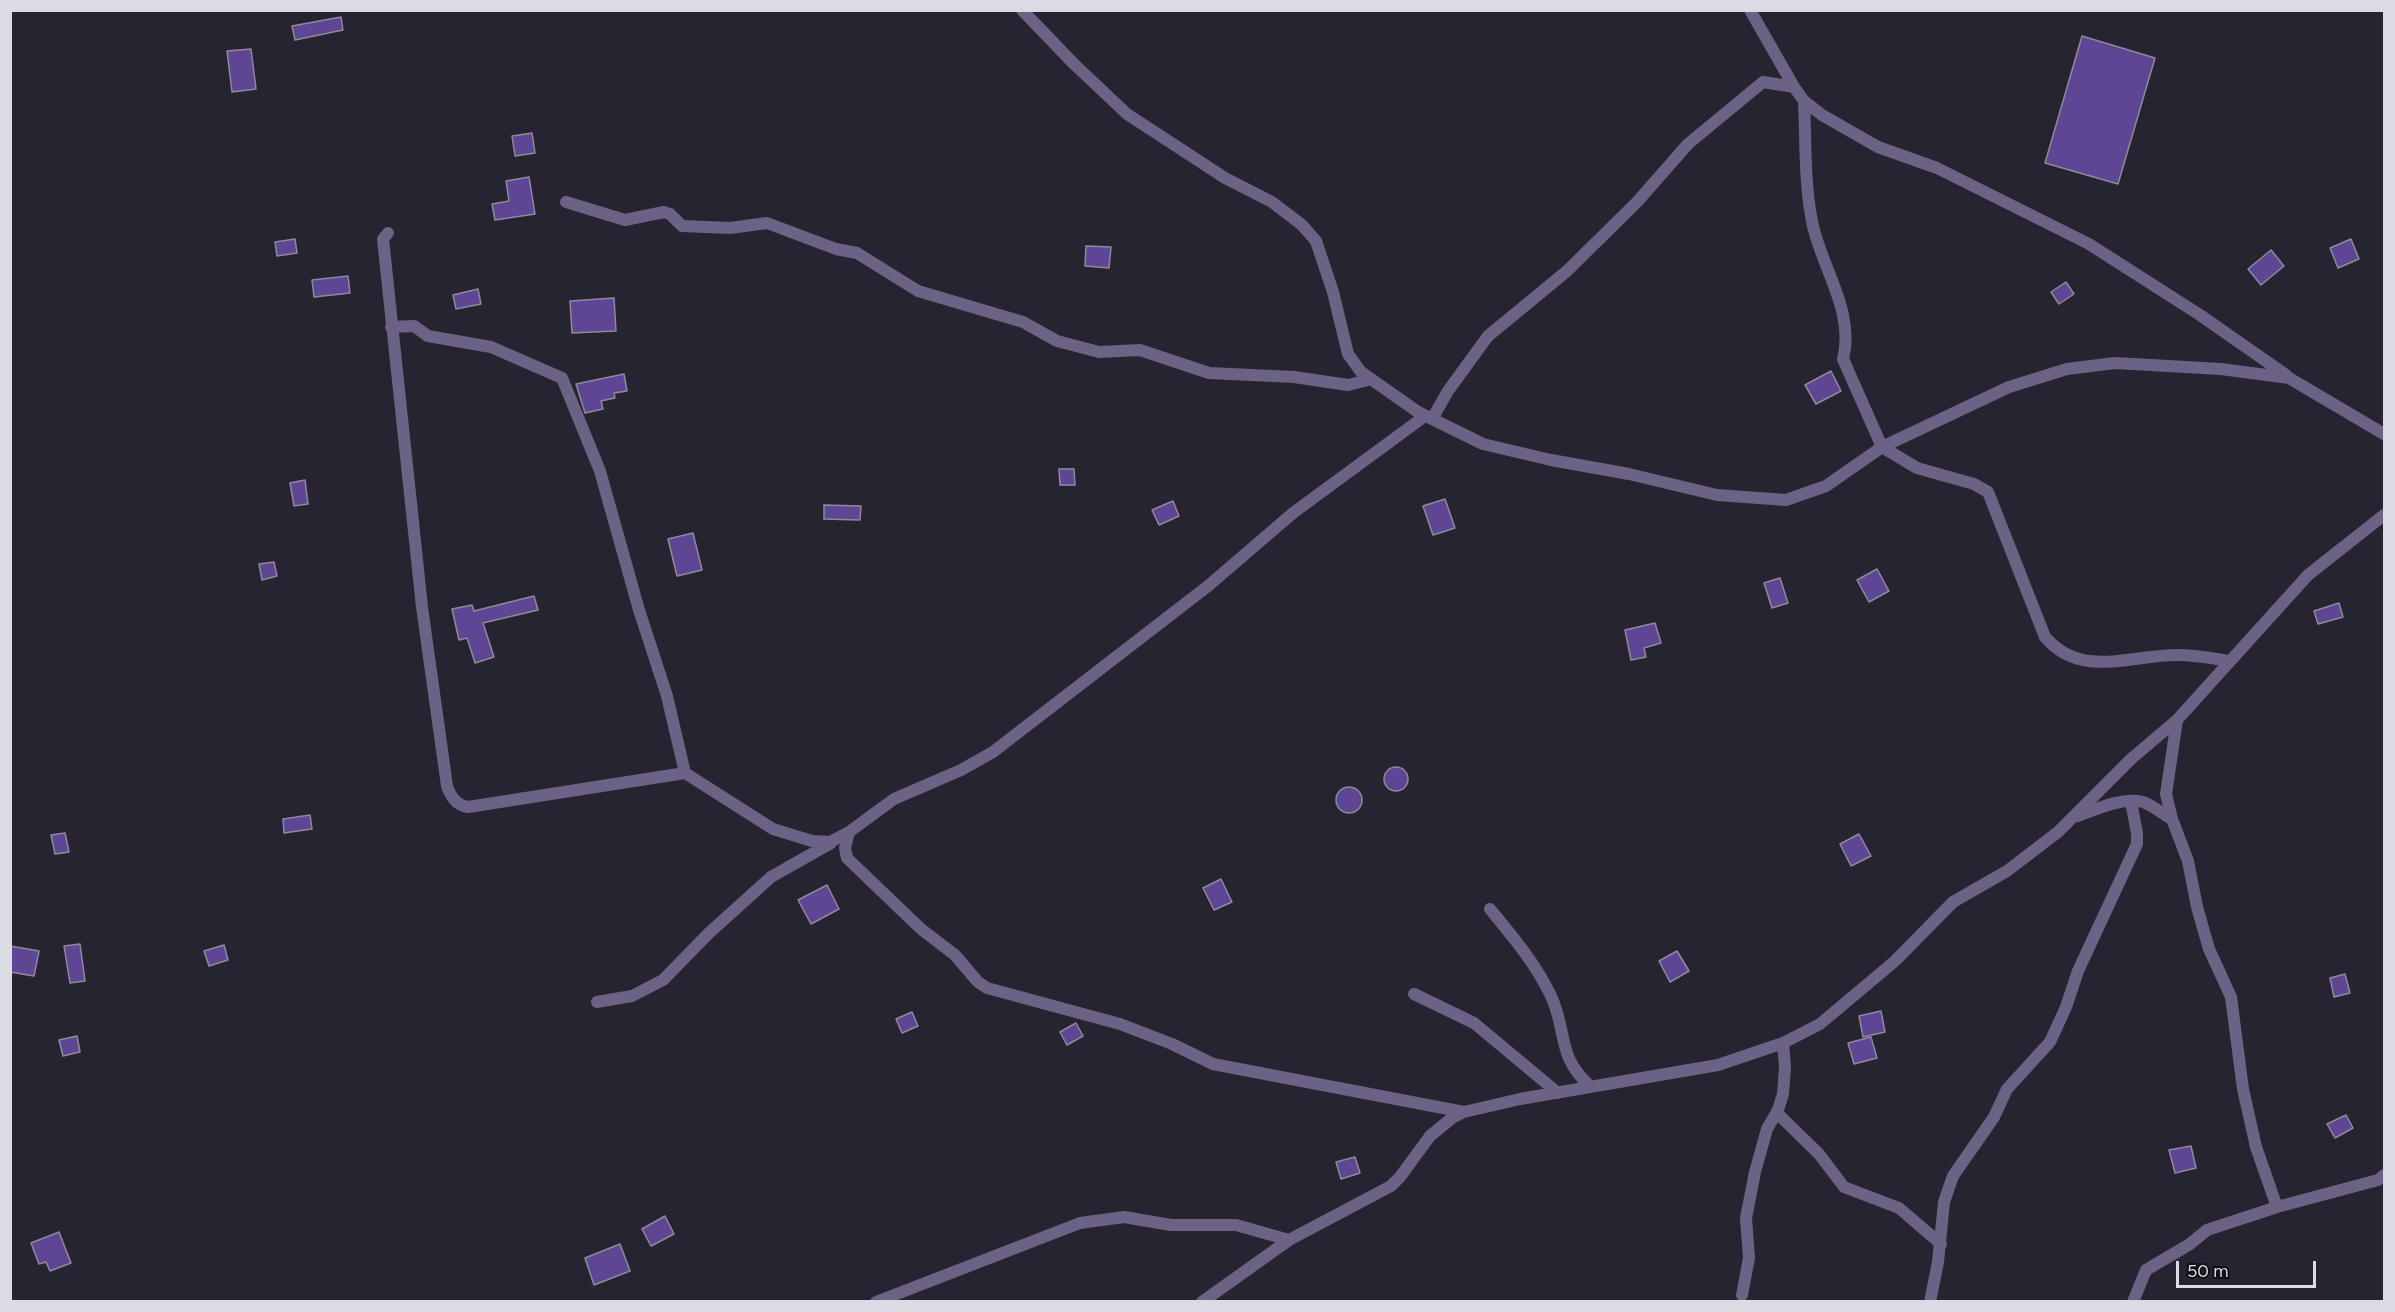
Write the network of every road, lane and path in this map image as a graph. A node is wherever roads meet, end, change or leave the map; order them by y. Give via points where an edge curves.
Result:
1 (1022, 10) edge
2 (1750, 10) edge
3 (1794, 87) junction
4 (1804, 101) junction
5 (566, 201) dead end
6 (388, 233) dead end
7 (391, 327) junction
8 (2289, 378) junction
9 (1368, 380) junction
10 (1429, 418) junction
11 (2385, 434) edge
12 (1882, 447) junction
13 (2385, 515) edge
14 (2229, 661) junction
15 (2177, 720) junction
16 (685, 773) junction
17 (2131, 802) junction
18 (2074, 818) junction
19 (2172, 819) junction
20 (849, 832) junction
21 (830, 842) junction
22 (847, 858) junction
23 (1491, 909) dead end
24 (1414, 994) dead end
25 (597, 1002) dead end
26 (1783, 1042) junction
27 (1591, 1087) junction
28 (1558, 1094) junction
29 (1464, 1112) junction
30 (1776, 1113) junction
31 (2385, 1175) edge
32 (2277, 1207) junction
33 (1289, 1240) junction
34 (1941, 1244) junction
35 (1742, 1295) dead end
36 (876, 1302) edge
37 (1202, 1302) edge
38 (1930, 1302) edge
39 (2133, 1302) edge

1 - 9 street via 1127,114 1191,157 1272,202 1310,232 1333,292 1348,354
2 - 3 street
3 - 4 street
3 - 10 street via 1763,82 1688,144 1605,235 1488,336
4 - 8 street via 1856,136 1937,168 2089,244
4 - 12 street via 1808,193 1814,229 1846,330 1848,344 1843,359
5 - 9 street via 625,220 664,212 682,226 730,228 767,223 836,249 858,253 918,291 1023,322 1057,341 1099,352 1140,350 1209,373 1303,378 1348,385
6 - 7 street via 383,239
7 - 16 street via 414,326 428,336 491,347 553,373 566,383 612,511 667,696
7 - 16 street via 422,607 451,796 468,807
8 - 11 street
8 - 12 street via 2221,369 2092,364 2009,387
9 - 10 street
10 - 12 street via 1483,444 1510,451 1717,495 1759,500 1786,500 1817,491
10 - 20 street via 1293,513 1208,586 1022,733 962,770 894,799
12 - 14 street via 1917,468 1974,484 1988,492 2045,637 2063,654 2097,661 2176,655
13 - 14 street via 2308,574
14 - 15 street
15 - 18 street via 2131,759
15 - 19 street via 2166,784
16 - 21 street via 773,829 812,842
17 - 18 street via 2111,804
17 - 19 street via 2143,802
17 - 34 street via 2137,844 2083,959 2050,1042 2007,1089 1994,1117 1953,1176 1944,1202
18 - 26 street via 2007,871 1938,915 1908,949 1841,1008 1820,1024
19 - 32 street via 2188,861 2209,949 2231,997 2253,1135
20 - 21 street
20 - 22 street
21 - 22 street
21 - 25 street via 763,884 663,980 632,996
22 - 29 street via 921,929 955,955 978,982 1000,993 1120,1024 1213,1064
23 - 27 street via 1544,982 1573,1070
24 - 28 street via 1474,1023
26 - 27 street via 1718,1065
26 - 30 street via 1783,1094
27 - 28 street
28 - 29 street
29 - 33 street via 1431,1136 1391,1186
30 - 34 street via 1801,1134 1844,1187 1899,1208
30 - 35 street via 1767,1129 1746,1218 1749,1258
31 - 32 street
32 - 39 street via 2207,1230 2146,1270
33 - 36 street via 1236,1225 1197,1227 1124,1217 1103,1219 1080,1223
33 - 37 street
34 - 38 street

